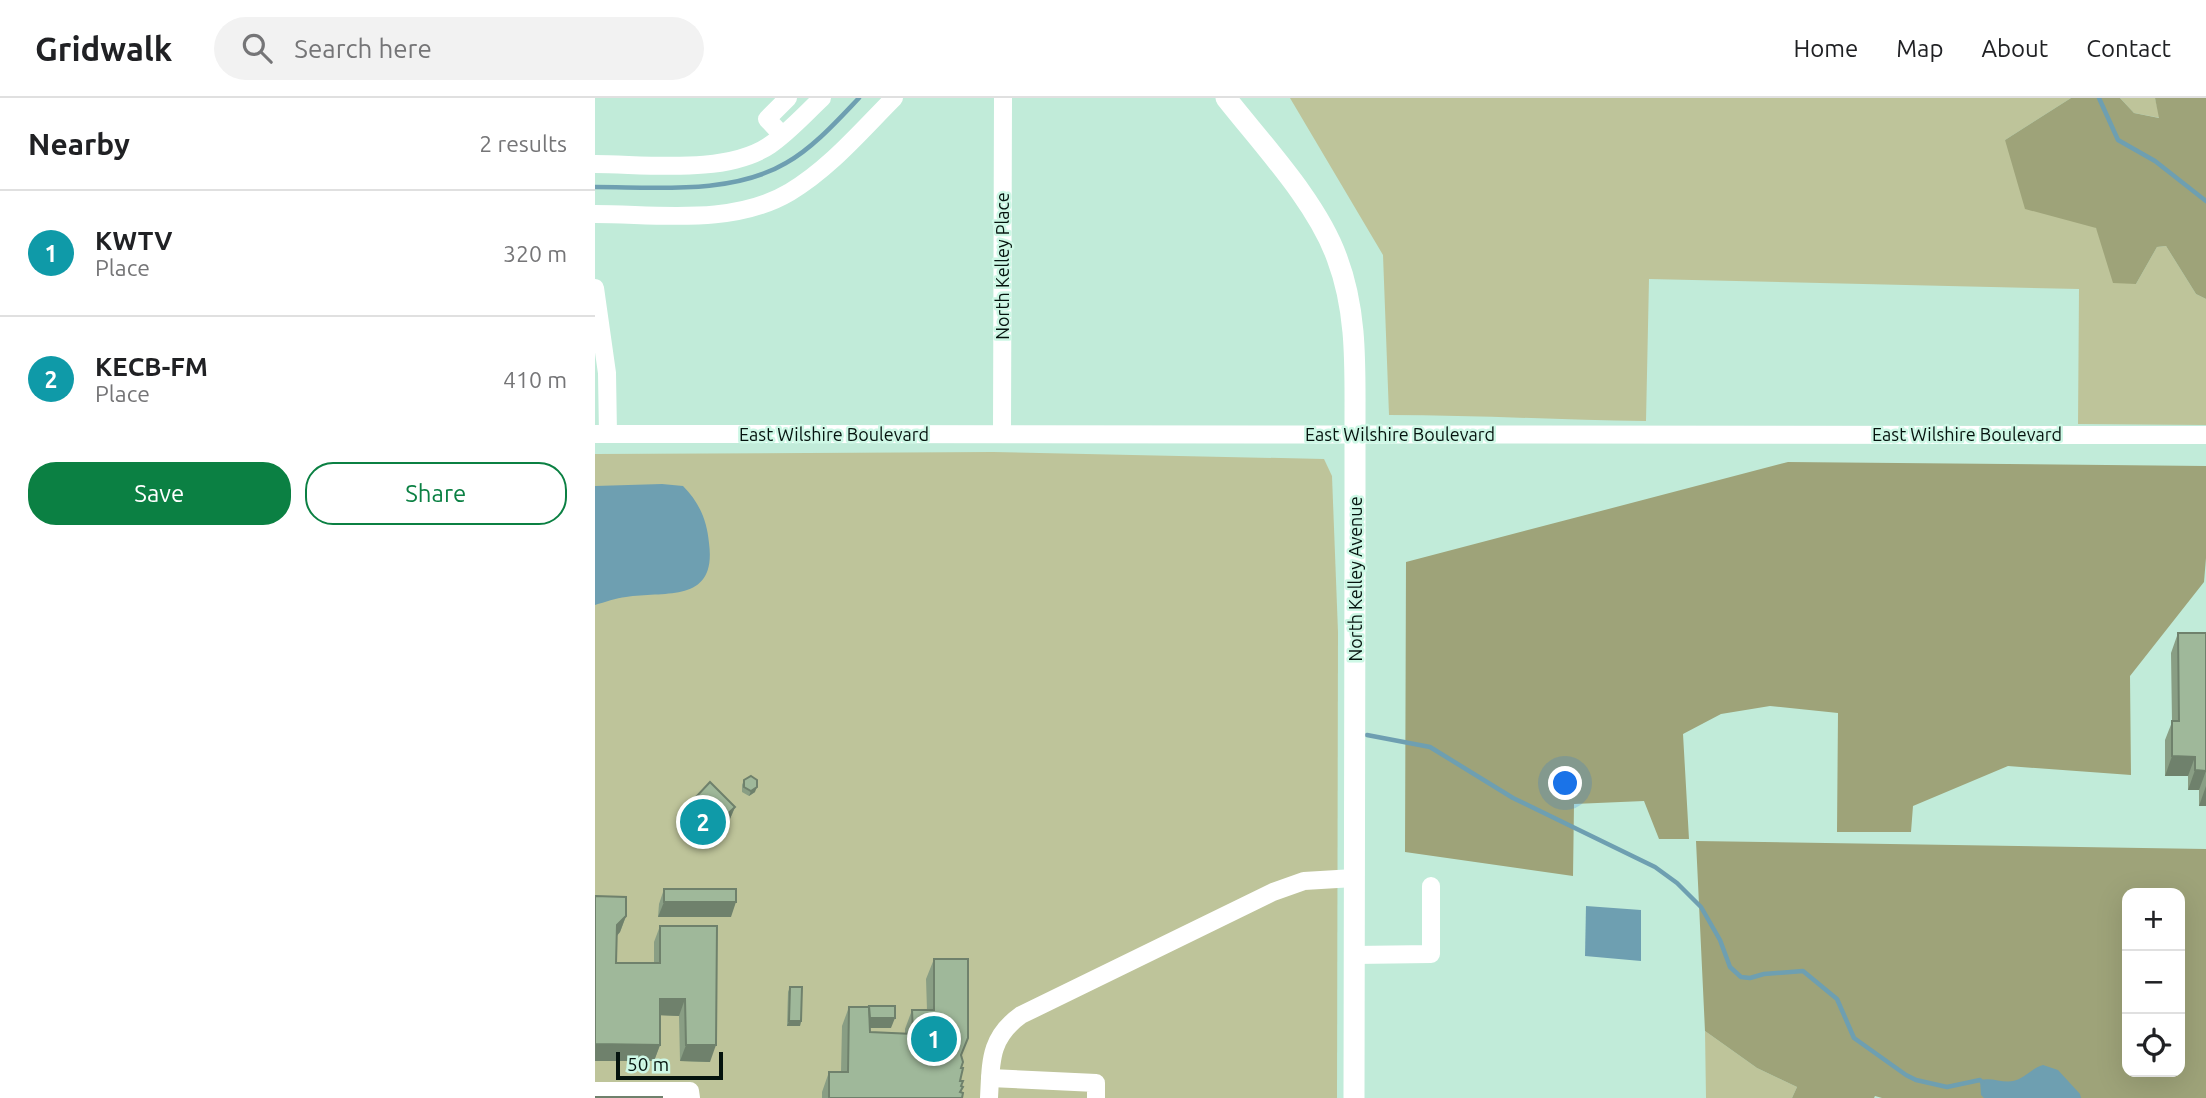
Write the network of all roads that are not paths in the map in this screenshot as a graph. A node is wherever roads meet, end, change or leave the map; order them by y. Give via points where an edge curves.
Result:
1 (788, 98) edge
2 (822, 98) edge
3 (894, 98) edge
4 (1003, 98) edge
5 (1226, 98) edge
6 (782, 135) junction
7 (595, 164) edge
8 (595, 214) edge
9 (595, 288) edge
10 (601, 373) edge
11 (602, 434) edge
12 (1002, 434) junction
13 (1355, 434) junction
14 (2206, 435) edge
15 (1354, 878) junction
16 (1431, 886) dead end
17 (1354, 956) junction
18 (990, 1078) junction
19 (595, 1091) edge
20 (691, 1095) edge
21 (989, 1098) edge
22 (1096, 1098) edge
23 (1354, 1098) edge

1 - 6 street via 767,119
2 - 6 street
3 - 8 street via 827,164 789,193 767,202 728,213
4 - 12 street, North Kelley Place
5 - 13 main road, North Kelley Avenue via 1313,210 1337,256 1352,314
6 - 7 street via 759,150 725,162
9 - 10 street
10 - 11 street
11 - 12 street, East Wilshire Boulevard
12 - 13 street, East Wilshire Boulevard
13 - 14 street, East Wilshire Boulevard
13 - 15 main road, North Kelley Avenue
15 - 17 main road, North Kelley Avenue
15 - 18 street via 1304,881 1273,892 1021,1015 995,1045
16 - 17 street via 1431,954
17 - 23 main road, North Kelley Avenue
18 - 21 street
18 - 22 street via 1097,1083
19 - 20 street

